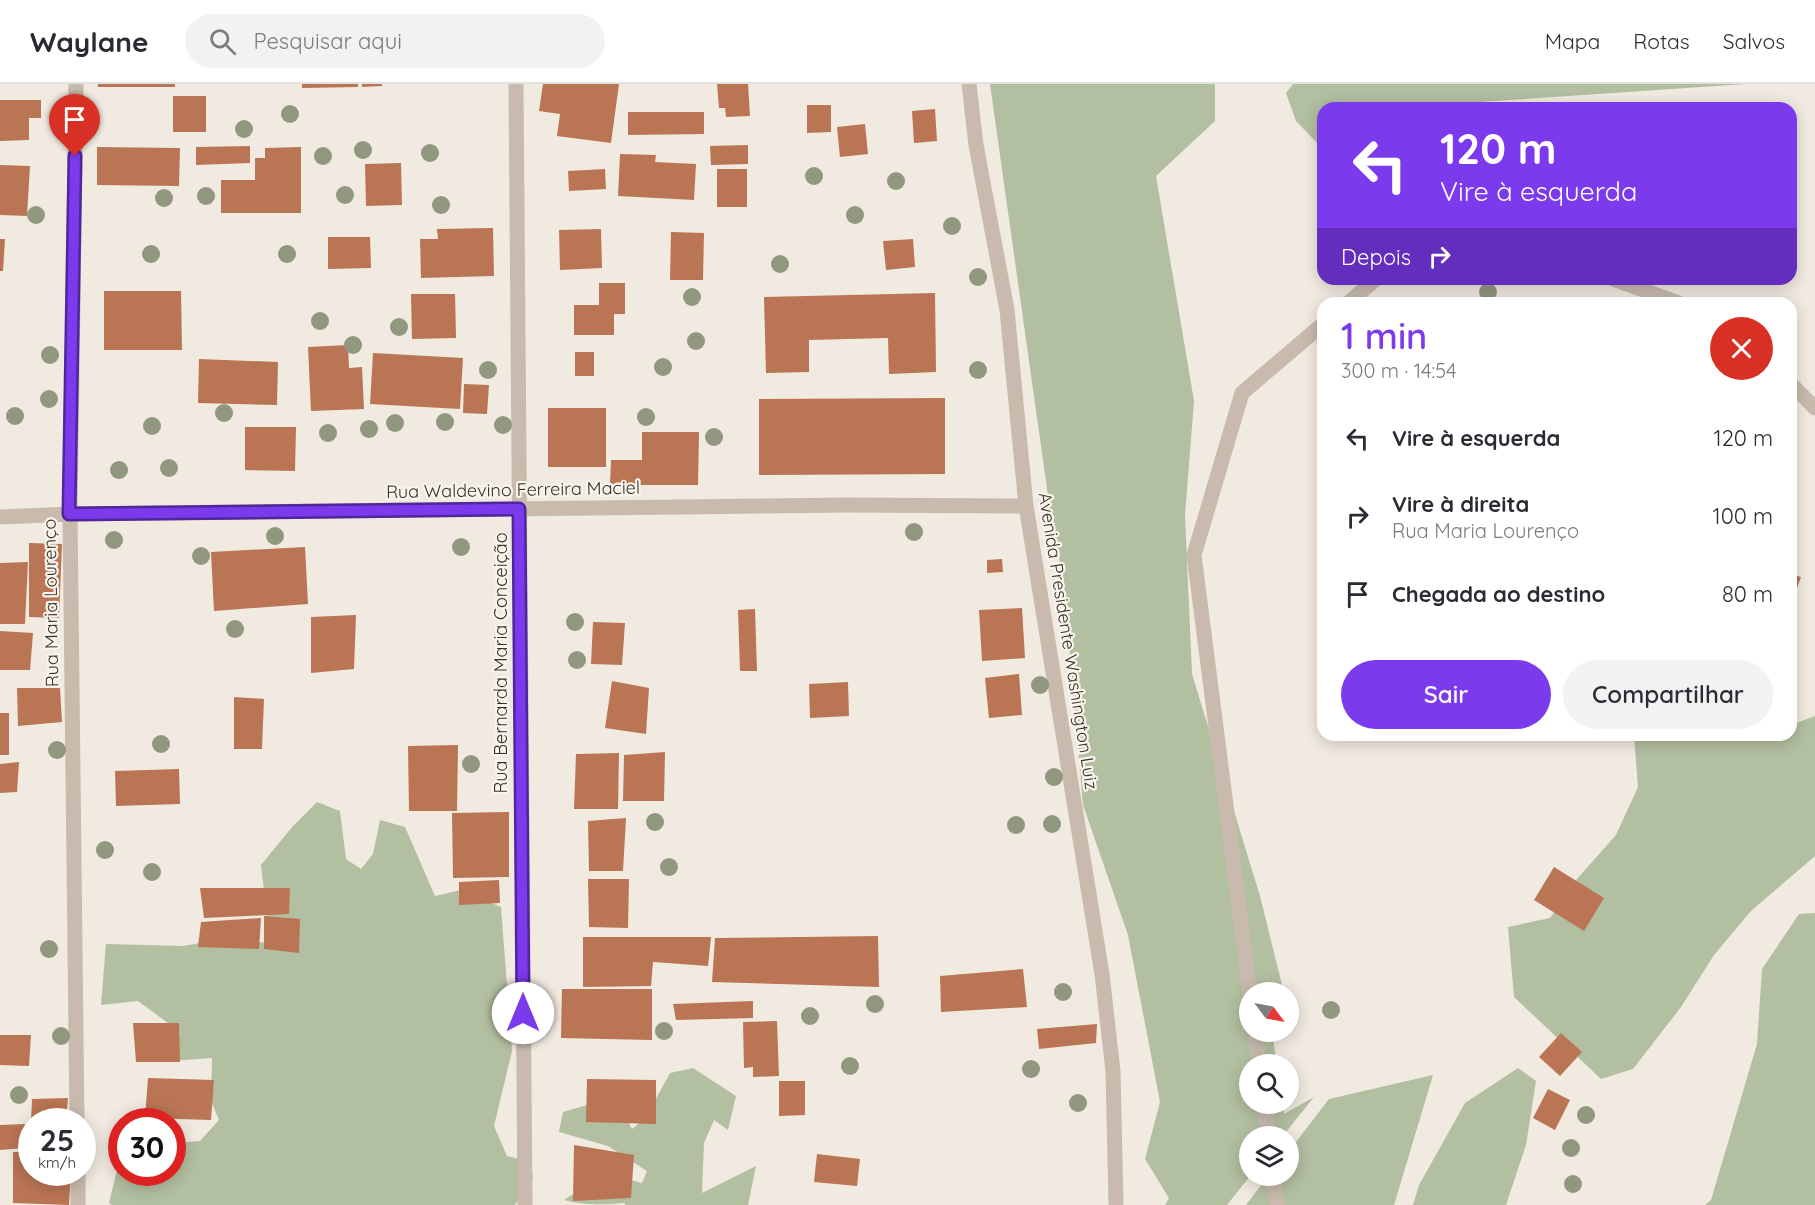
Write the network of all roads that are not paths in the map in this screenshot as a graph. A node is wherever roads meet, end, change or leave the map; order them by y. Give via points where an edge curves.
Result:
1 (76, 84) edge
2 (516, 84) edge
3 (969, 84) edge
4 (1369, 285) edge
5 (1629, 285) edge
6 (1355, 297) edge
7 (1662, 297) edge
8 (1317, 329) edge
9 (1797, 390) edge
10 (1815, 408) edge
11 (1026, 506) junction
12 (519, 509) junction
13 (69, 514) junction
14 (0, 518) edge
15 (1249, 982) edge
16 (77, 1108) edge
17 (78, 1186) edge
18 (1274, 1186) edge
19 (78, 1205) edge
20 (525, 1205) edge
21 (1116, 1205) edge
22 (1277, 1205) edge

1 - 13 street, Rua Maria Lourenço
2 - 12 street, Rua Bernarda Maria Conceição
3 - 11 street, Avenida Presidente Washington Luiz via 976,145 1007,309
4 - 6 street
5 - 7 street
8 - 15 street via 1242,393 1194,555
9 - 10 street
11 - 12 street, Rua Waldevino Ferreira Maciel
11 - 21 street, Avenida Presidente Washington Luiz via 1102,974 1113,1071
12 - 13 street, Rua Waldevino Ferreira Maciel
12 - 20 street, Rua Bernarda Maria Conceição
13 - 14 street, Rua Waldevino Ferreira Maciel
13 - 16 street, Rua Maria Lourenço
17 - 19 street
18 - 22 street

